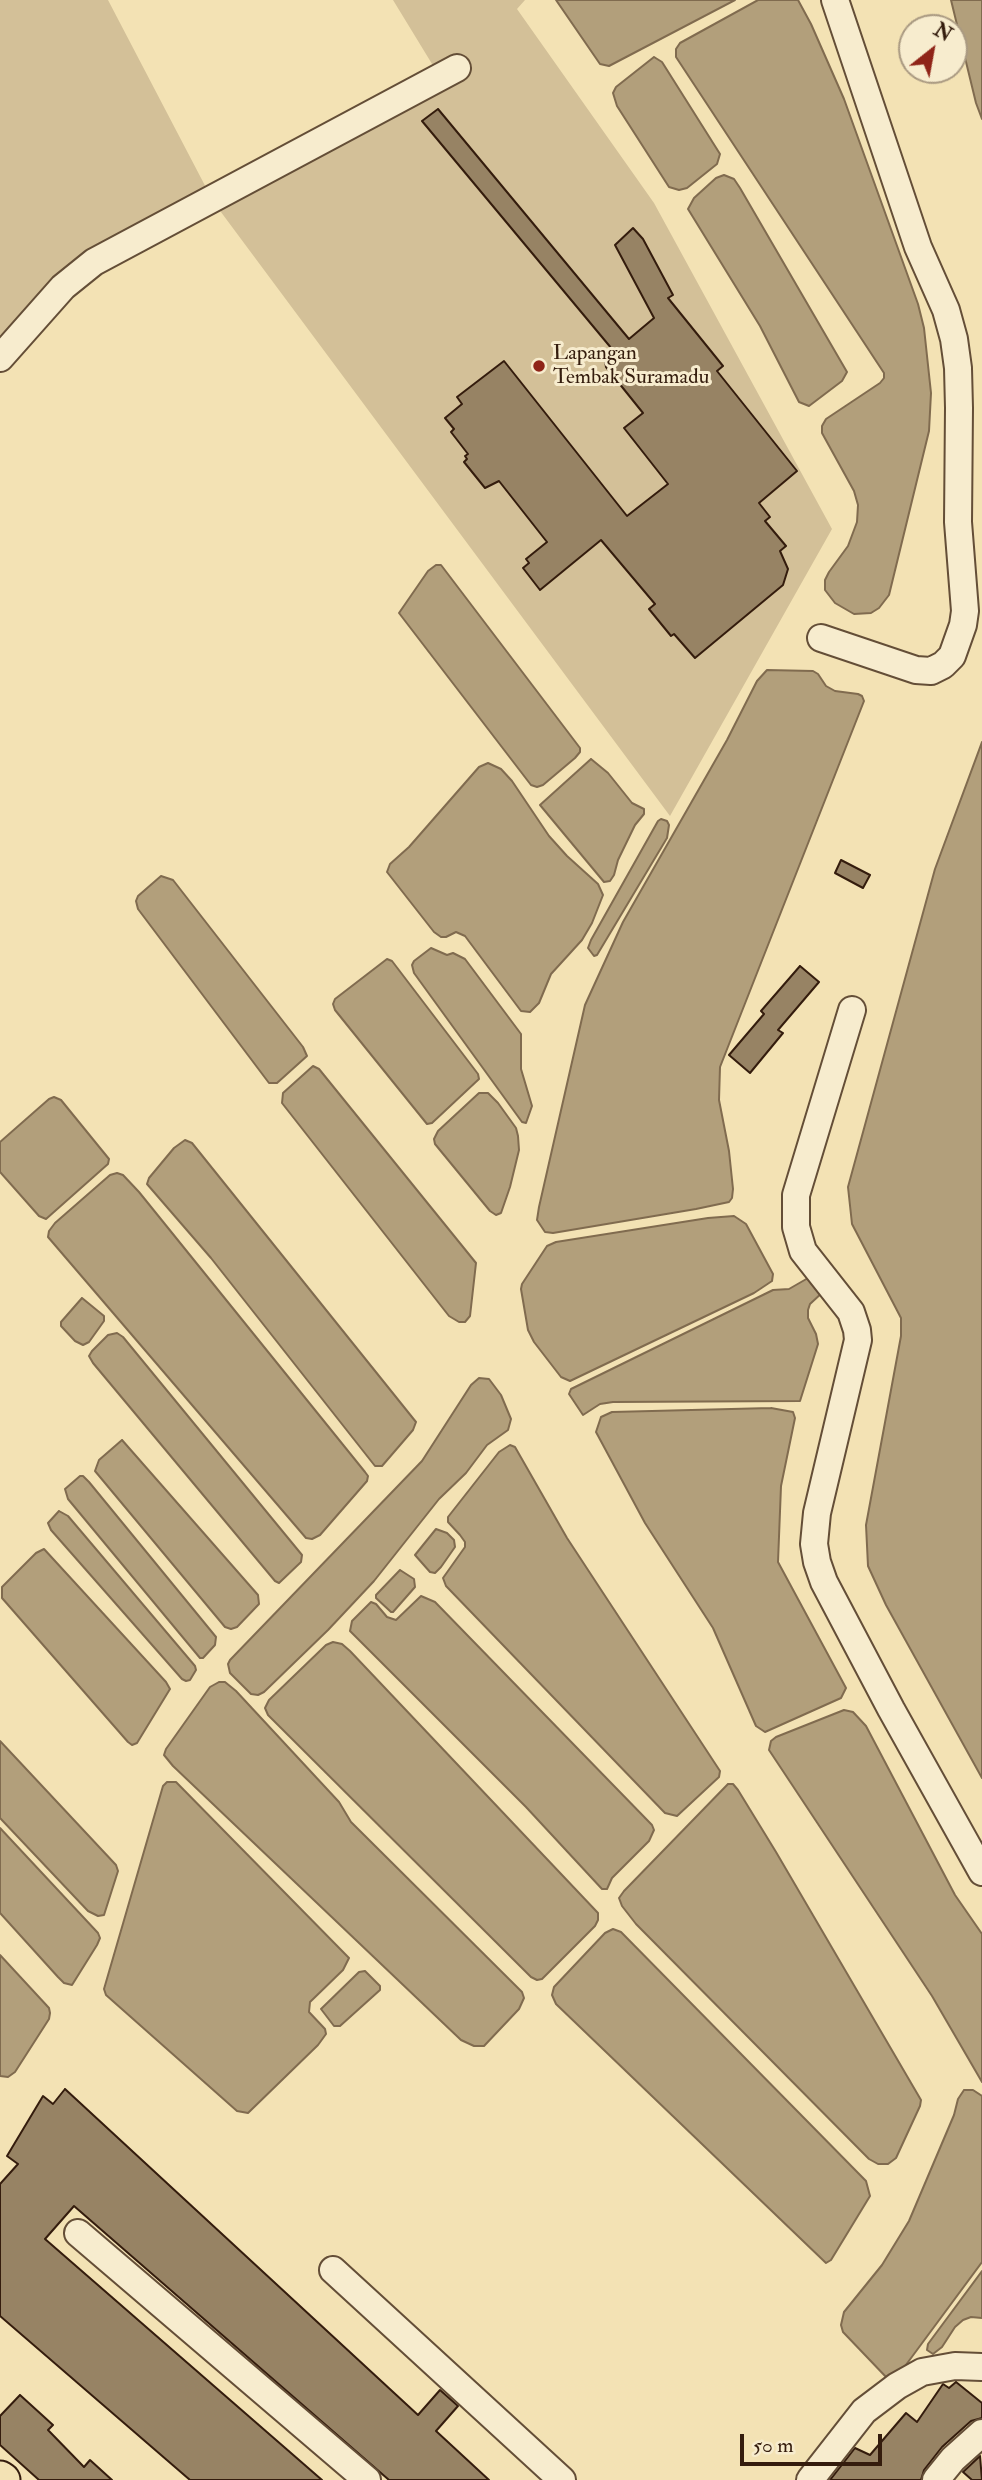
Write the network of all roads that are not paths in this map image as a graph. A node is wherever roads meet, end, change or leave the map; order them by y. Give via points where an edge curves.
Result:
1 (835, 0) edge
2 (457, 68) dead end
3 (0, 358) edge
4 (821, 638) dead end
5 (852, 1010) dead end
6 (982, 1872) edge
7 (78, 2233) dead end
8 (333, 2270) dead end
9 (982, 2367) edge
10 (982, 2433) edge
11 (366, 2480) edge
12 (562, 2480) edge
13 (810, 2480) edge
14 (936, 2480) edge

1 - 4 street via 954,339 965,611 952,656 931,671
2 - 3 street via 94,262 63,287
5 - 6 street via 796,1195 796,1227 803,1251 851,1312 858,1330 814,1544 824,1582
7 - 11 street
8 - 12 street
9 - 13 street via 922,2372 897,2386 864,2411
10 - 14 street

